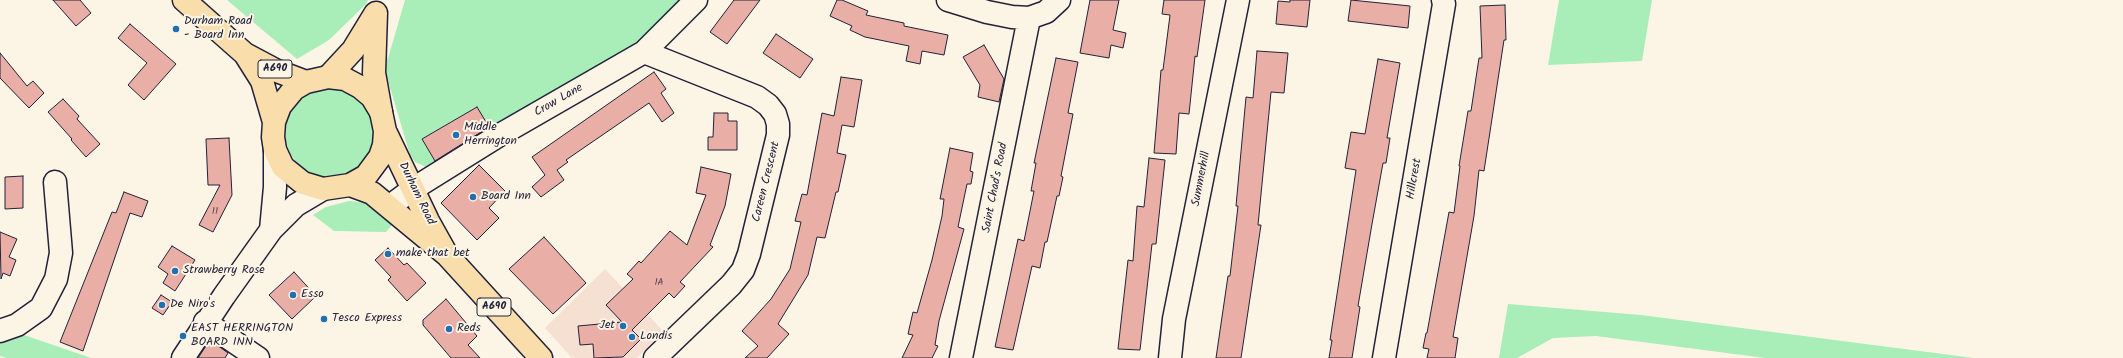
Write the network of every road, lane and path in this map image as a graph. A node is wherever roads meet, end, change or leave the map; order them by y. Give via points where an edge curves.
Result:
1 (184, 0) edge
2 (696, 0) edge
3 (948, 0) edge
4 (1059, 0) edge
5 (1238, 0) edge
6 (1443, 0) edge
7 (379, 7) edge
8 (1029, 18) junction
9 (644, 52) junction
10 (246, 54) junction
11 (328, 77) junction
12 (306, 82) junction
13 (274, 122) junction
14 (383, 122) junction
15 (275, 150) junction
16 (55, 182) dead end
17 (350, 186) junction
18 (323, 189) junction
19 (413, 190) junction
20 (390, 206) junction
21 (270, 230) junction
22 (447, 255) junction
23 (205, 322) junction
24 (0, 332) edge
25 (183, 358) edge
26 (258, 358) edge
27 (541, 358) edge
28 (655, 358) edge
29 (961, 358) edge
30 (1170, 358) edge
31 (1384, 358) edge

1 - 10 main road, Durham Road / A690
2 - 9 street, Crow Lane
3 - 8 street via 987,12
4 - 8 street via 1046,12
5 - 30 street, Summerhill via 1174,319
6 - 31 street, Hillcrest
7 - 11 main road via 353,50
7 - 14 main road via 374,73
8 - 29 street, Saint Chad's Road
9 - 19 street, Crow Lane via 498,136
9 - 28 street, Careen Crescent via 756,97 768,105 775,114 778,124 778,135 743,270 732,285
10 - 12 main road, Durham Road / A690
10 - 13 main road, Durham Road / A690 via 262,81
11 - 12 main road, Durham Road / A690
11 - 14 main road, Durham Road / A690 via 345,79 360,86 372,97
12 - 13 main road, Durham Road / A690 via 294,89 280,106
13 - 15 main road, Durham Road / A690
14 - 17 main road, Durham Road / A690 via 384,145 380,158 366,176
14 - 19 main road, Durham Road / A690
15 - 18 main road, Durham Road / A690 via 283,166 303,183
15 - 21 street via 275,187
16 - 24 street via 61,253 56,279 41,308 17,325
17 - 18 main road, Durham Road / A690
17 - 20 main road, Durham Road / A690 via 372,193
18 - 21 street via 296,205
19 - 20 street, Crow Lane
19 - 22 main road, Durham Road / A690
20 - 22 main road, Durham Road / A690
21 - 23 street
22 - 27 main road, Durham Road / A690
23 - 25 street
23 - 26 street

